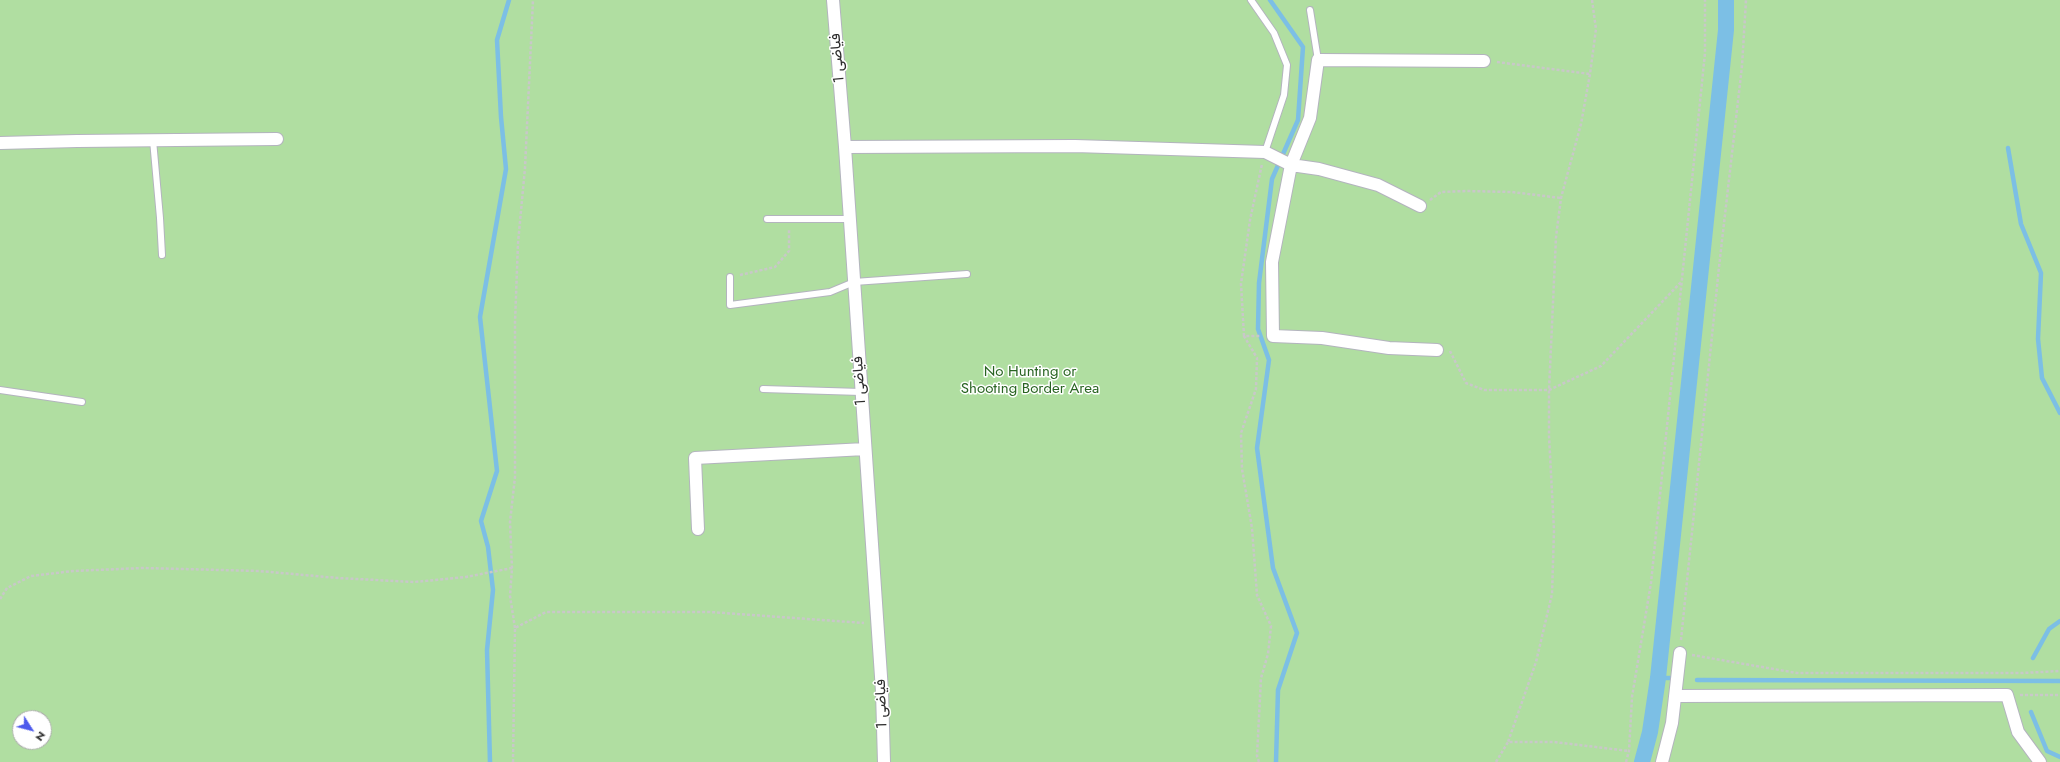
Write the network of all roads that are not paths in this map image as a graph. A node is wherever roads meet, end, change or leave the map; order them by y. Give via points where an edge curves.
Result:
1 (833, 0) edge
2 (1251, 0) edge
3 (1310, 10) dead end
4 (1318, 60) junction
5 (1484, 61) road end
6 (277, 139) dead end
7 (153, 140) junction
8 (0, 144) edge
9 (845, 147) junction
10 (1269, 154) junction
11 (1288, 164) junction
12 (1420, 206) road end
13 (767, 219) dead end
14 (850, 219) junction
15 (162, 255) dead end
16 (967, 274) dead end
17 (730, 277) road end
18 (854, 282) junction
19 (1437, 350) road end
20 (763, 388) dead end
21 (0, 390) edge
22 (861, 392) junction
23 (82, 402) dead end
24 (865, 449) junction
25 (698, 528) dead end
26 (1680, 653) road end
27 (1675, 696) junction
28 (884, 762) edge
29 (1662, 762) edge
30 (2040, 762) edge

1 - 9 street, فیاضی 1
2 - 10 lane via 1274,33 1287,65 1284,95
3 - 4 lane
4 - 5 street
4 - 11 street via 1310,118
6 - 7 street
7 - 8 street
7 - 15 lane
9 - 10 street via 1075,146
9 - 14 street, فیاضی 1
10 - 11 street
11 - 12 street via 1319,169 1378,185
11 - 19 street via 1272,262 1273,336 1322,338 1389,348
13 - 14 lane
14 - 18 street, فیاضی 1
16 - 18 lane
17 - 18 lane via 730,305 830,292
18 - 22 street, فیاضی 1
20 - 22 lane
21 - 23 lane
22 - 24 street, فیاضی 1
24 - 25 street via 695,458
24 - 28 street, فیاضی 1 via 882,691
26 - 27 street
27 - 29 street via 1672,723
27 - 30 street via 2007,695 2018,732

